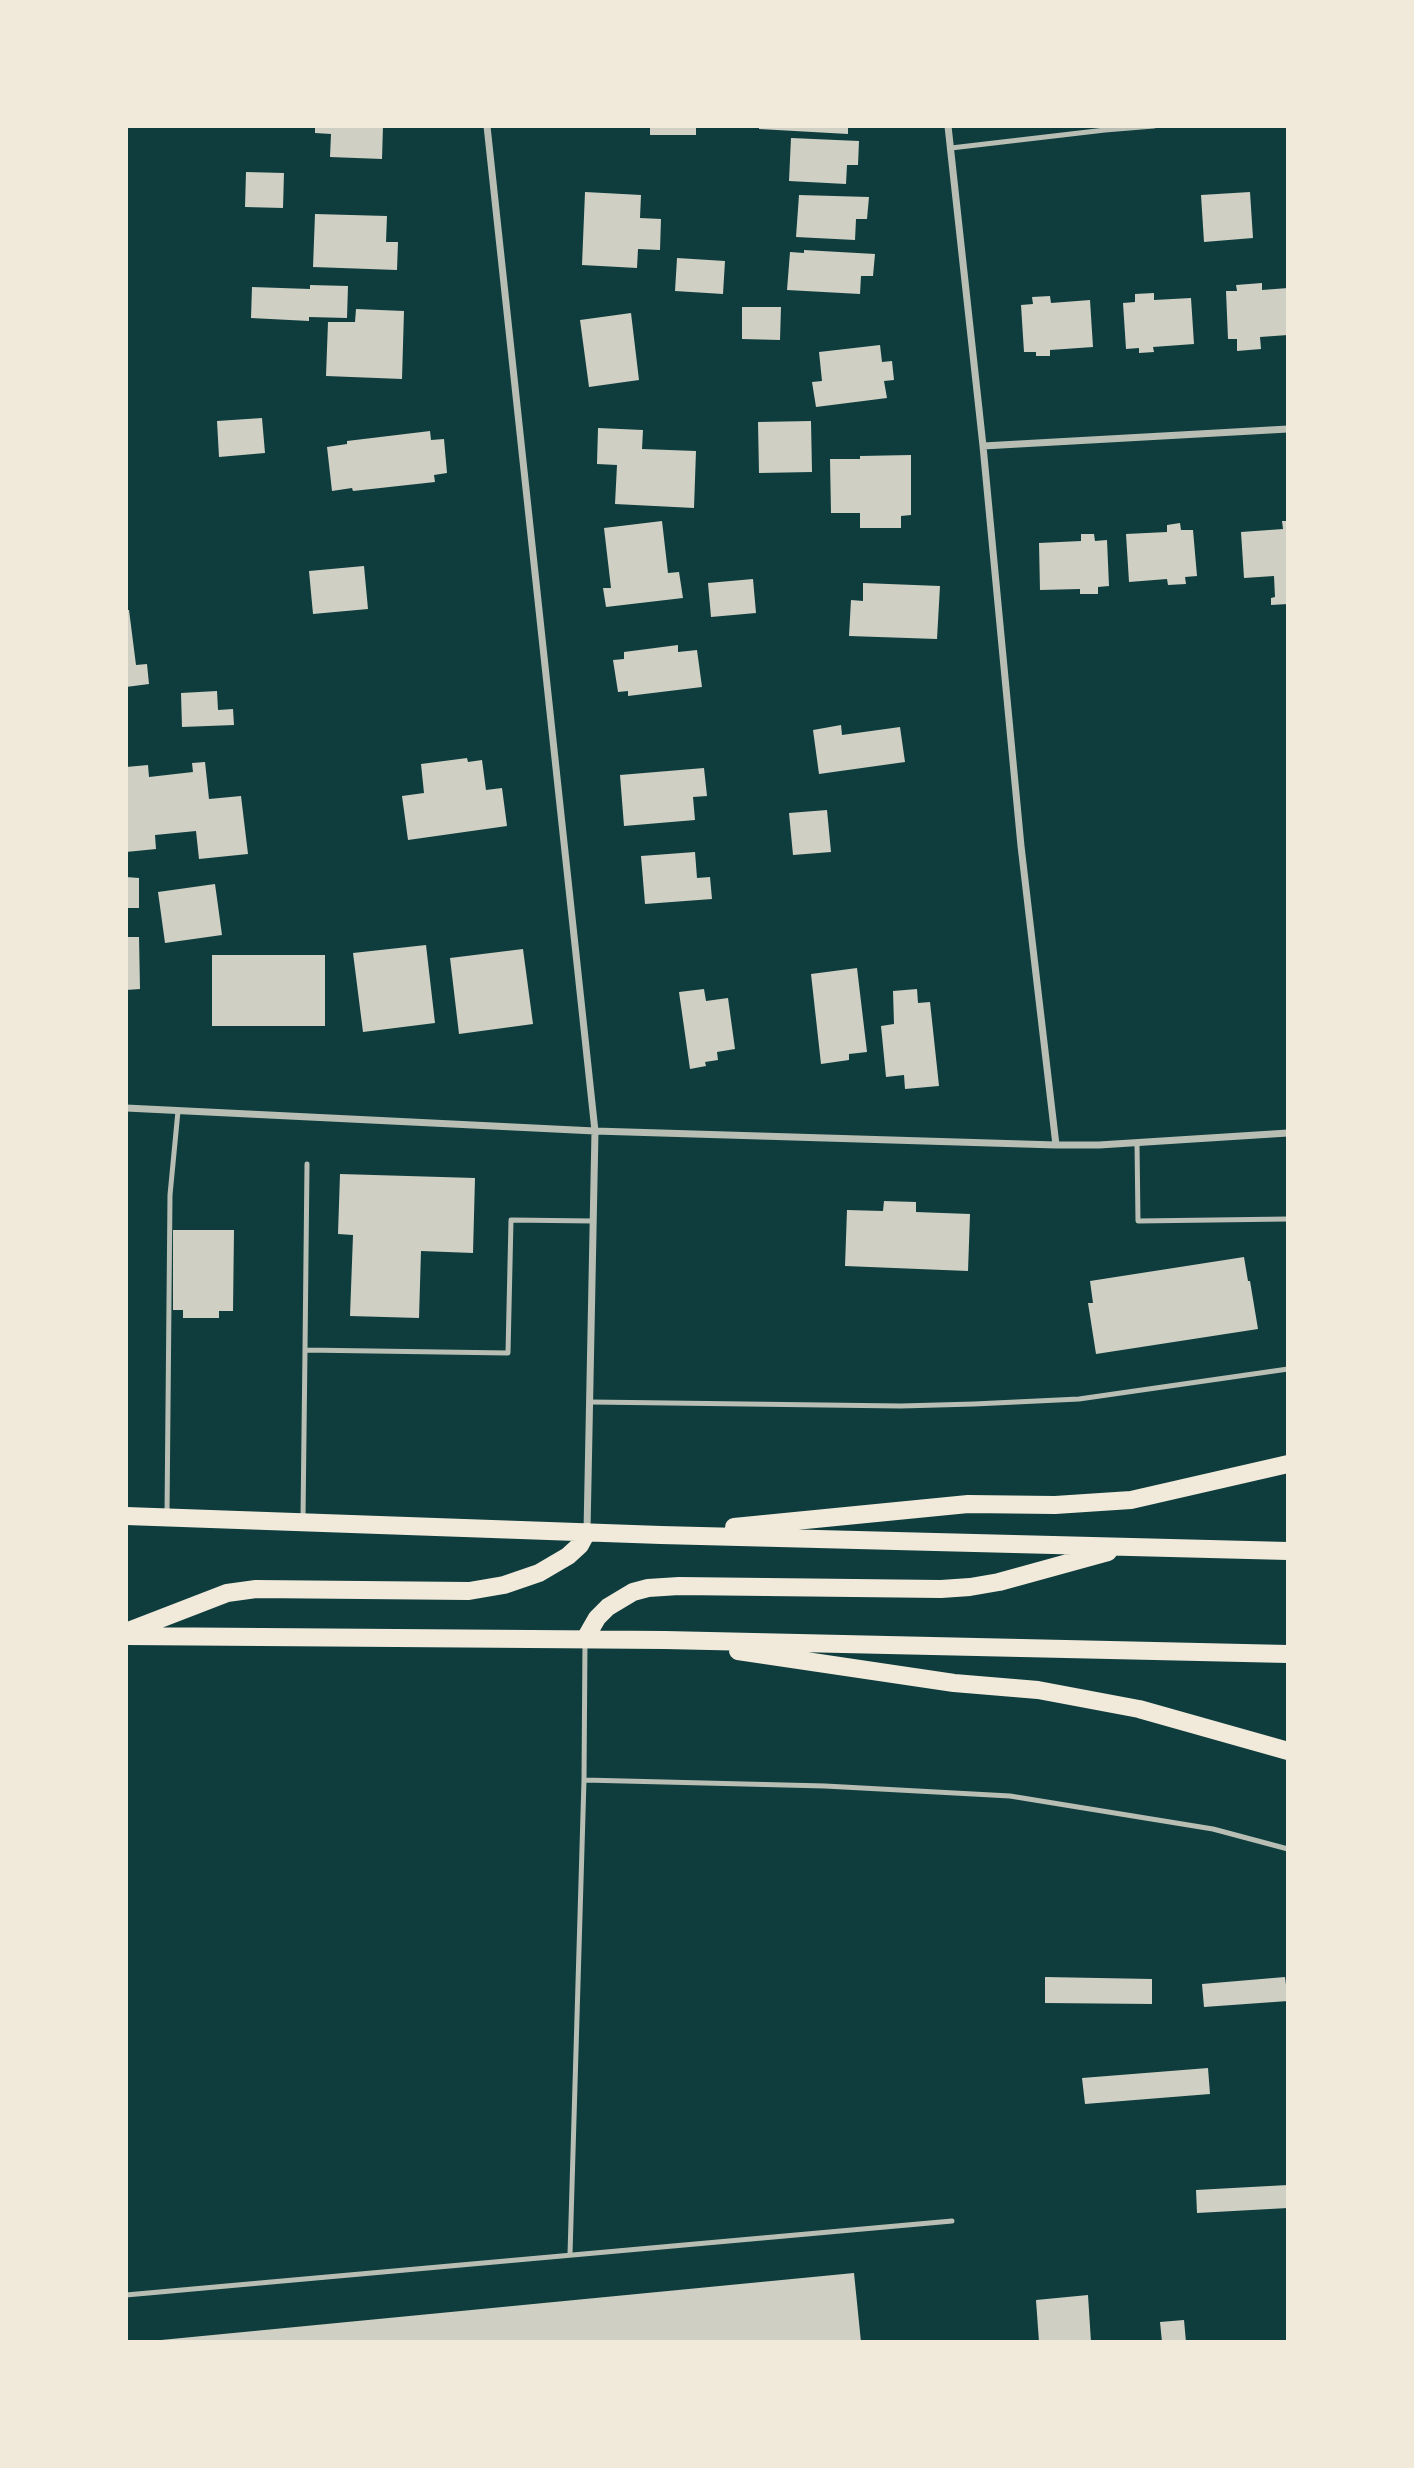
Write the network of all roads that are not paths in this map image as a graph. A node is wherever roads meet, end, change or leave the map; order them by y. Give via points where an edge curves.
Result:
1 (487, 126) edge
2 (948, 126) edge
3 (1154, 126) edge
4 (1105, 128) edge
5 (951, 148) junction
6 (1288, 429) edge
7 (984, 446) junction
8 (126, 1108) edge
9 (178, 1111) junction
10 (595, 1131) junction
11 (1288, 1133) edge
12 (1137, 1143) junction
13 (1056, 1145) junction
14 (307, 1164) dead end
15 (1288, 1220) edge
16 (593, 1221) junction
17 (305, 1350) junction
18 (1288, 1369) edge
19 (591, 1402) junction
20 (1288, 1464) edge
21 (126, 1516) edge
22 (167, 1517) junction
23 (303, 1522) junction
24 (587, 1532) junction
25 (661, 1535) junction
26 (1125, 1547) junction
27 (1288, 1551) edge
28 (126, 1634) edge
29 (585, 1639) junction
30 (665, 1640) junction
31 (1288, 1654) edge
32 (1288, 1751) edge
33 (584, 1780) junction
34 (1288, 1849) edge
35 (952, 2221) dead end
36 (570, 2254) junction
37 (126, 2295) edge

1 - 10 street
2 - 5 street
3 - 4 lane
4 - 5 lane
5 - 7 street
6 - 7 street
7 - 13 street via 1021,846
8 - 9 street
9 - 10 street
9 - 22 lane via 170,1195
10 - 13 street
10 - 16 street
11 - 12 street
12 - 13 street
12 - 15 lane via 1138,1222
14 - 17 lane
16 - 17 lane via 512,1220 508,1353
16 - 19 street
17 - 23 lane
18 - 19 lane via 1079,1399 1000,1403
19 - 24 street
20 - 25 main road via 1131,1500 968,1504
21 - 22 main road
22 - 23 main road
23 - 24 main road
24 - 25 main road
24 - 28 main road via 568,1556 539,1573 504,1585 469,1591 227,1592
25 - 26 main road
26 - 27 main road
26 - 29 main road via 970,1587 648,1588 608,1607
28 - 29 main road
29 - 30 main road
29 - 33 lane
30 - 31 main road
30 - 32 main road via 954,1683 1038,1690 1139,1709
33 - 34 lane via 1010,1796 1213,1829
33 - 36 lane
35 - 36 lane
36 - 37 lane

